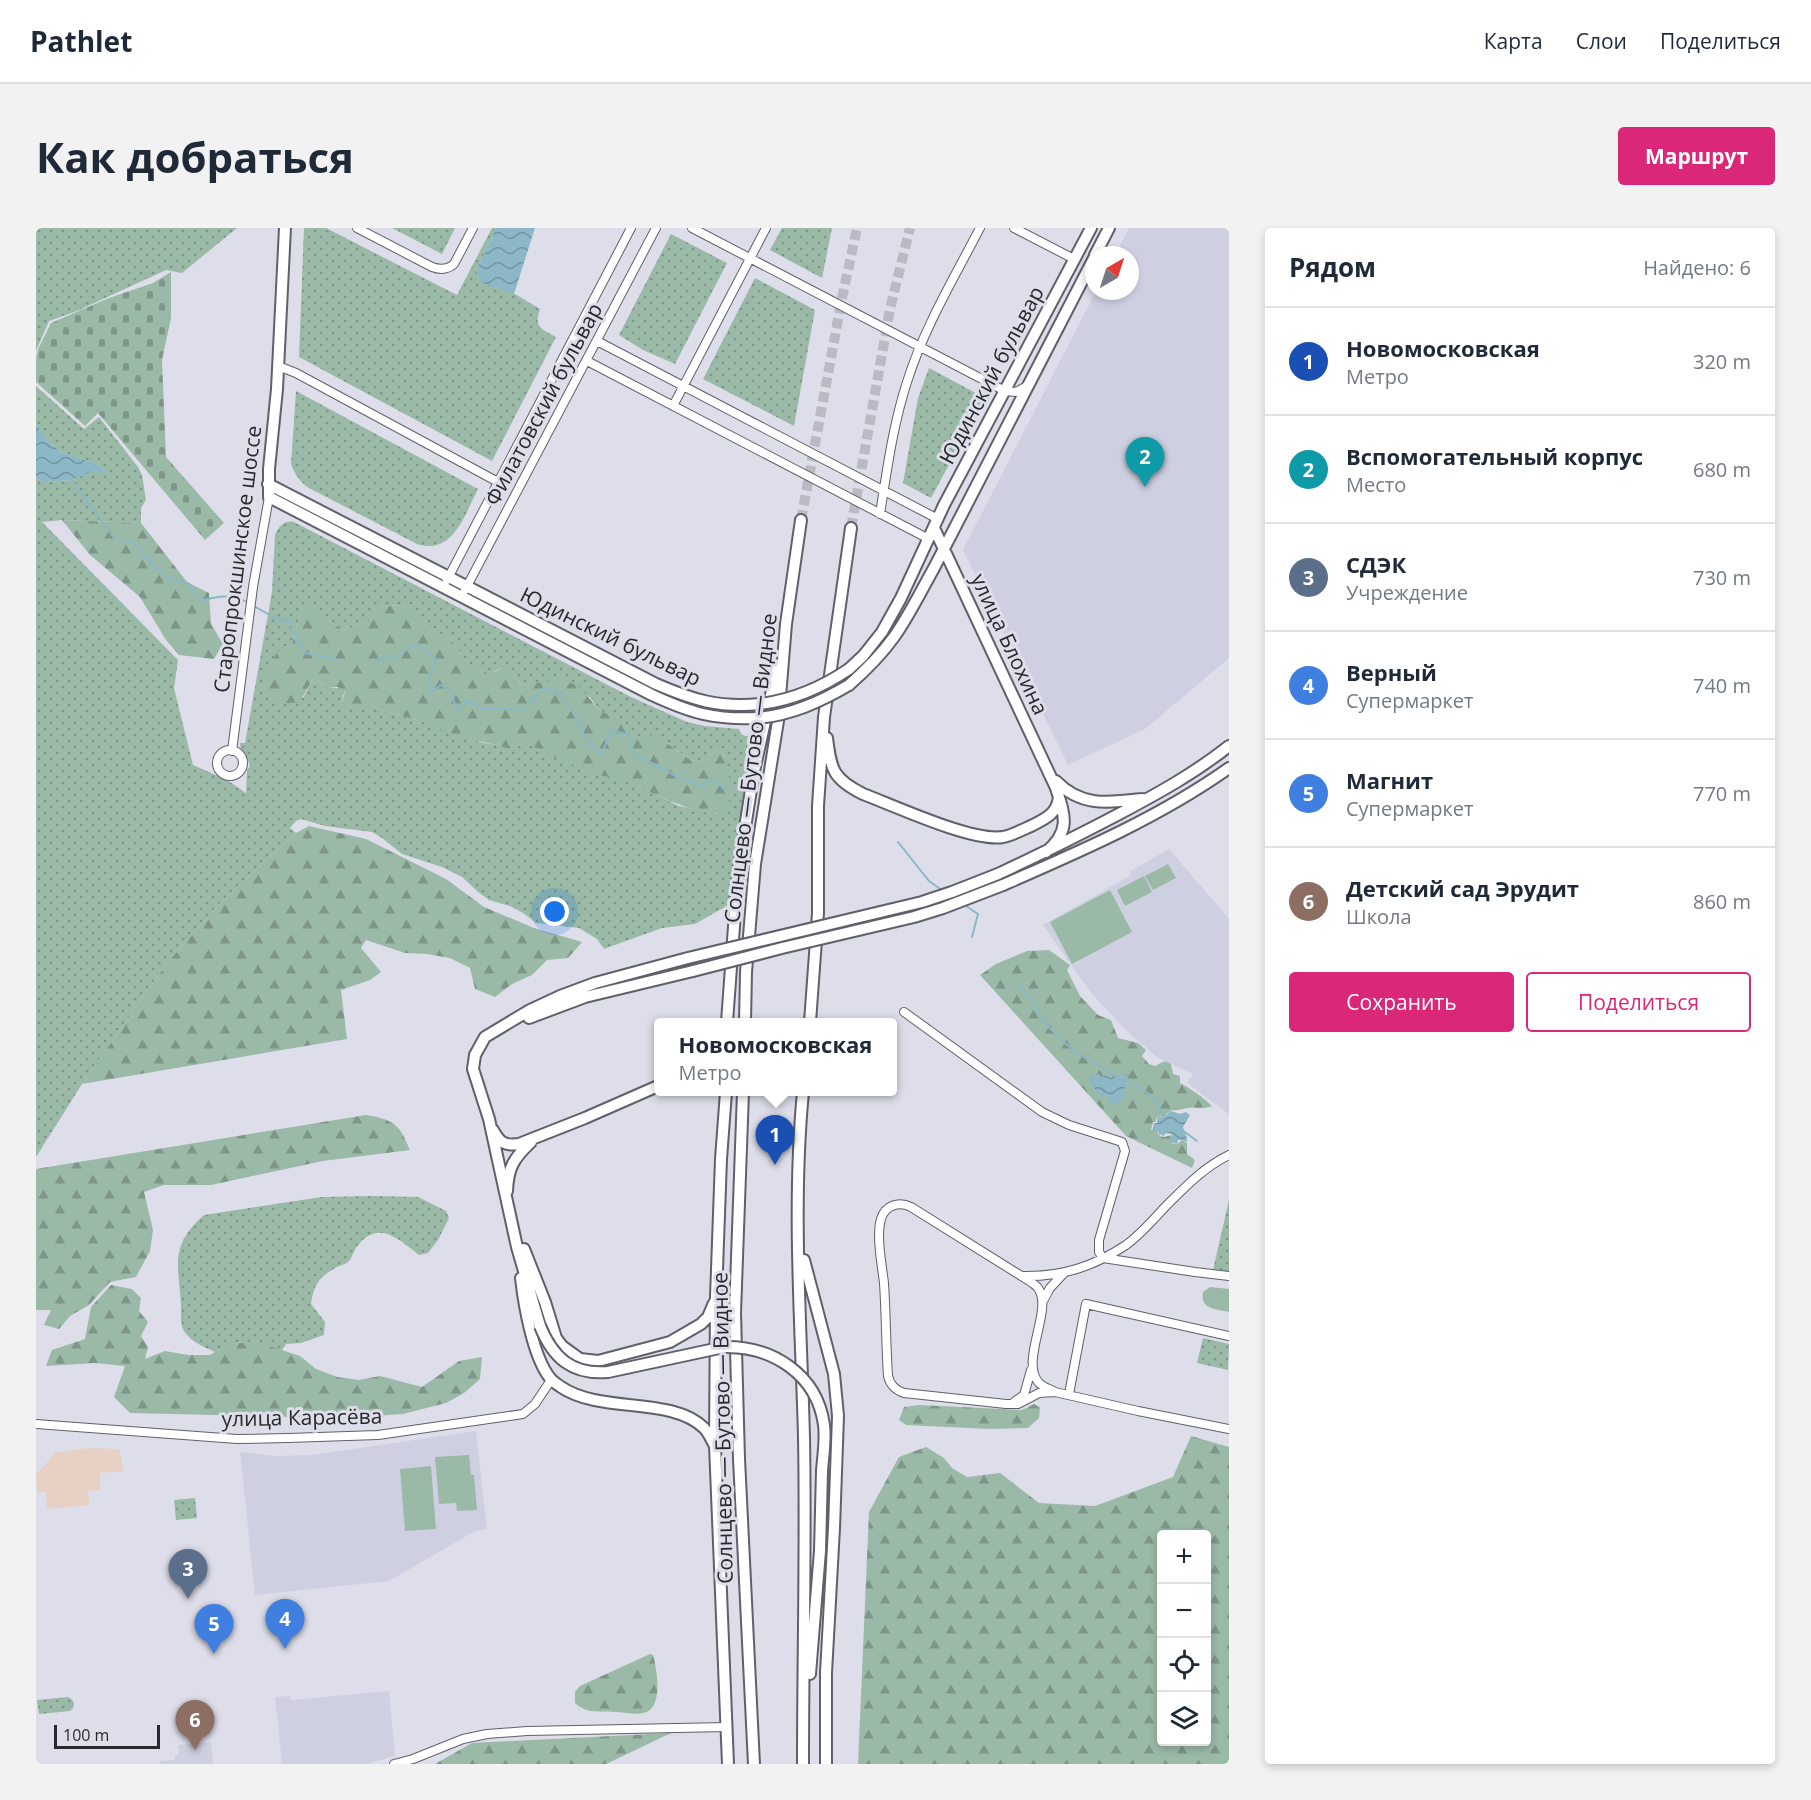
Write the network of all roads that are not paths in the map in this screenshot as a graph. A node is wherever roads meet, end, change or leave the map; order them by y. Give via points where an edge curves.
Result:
1 (285, 228) edge
2 (357, 228) edge
3 (473, 228) edge
4 (631, 228) edge
5 (656, 228) edge
6 (692, 228) edge
7 (766, 228) edge
8 (980, 228) edge
9 (1014, 228) edge
10 (1091, 228) edge
11 (1109, 228) edge
12 (1100, 246) edge
13 (750, 258) junction
14 (1074, 259) junction
15 (1085, 275) edge
16 (597, 341) junction
17 (920, 347) junction
18 (587, 361) junction
19 (278, 366) junction
20 (684, 386) junction
21 (1028, 386) junction
22 (1005, 391) junction
23 (673, 406) junction
24 (498, 482) junction
25 (268, 484) junction
26 (884, 491) junction
27 (268, 497) junction
28 (880, 513) junction
29 (801, 520) tunnel mouth
30 (936, 524) junction
31 (850, 528) tunnel mouth
32 (929, 539) junction
33 (944, 549) junction
34 (446, 582) junction
35 (464, 592) junction
36 (786, 624) junction
37 (824, 717) junction
38 (1229, 746) edge
39 (232, 751) dead end
40 (1229, 768) edge
41 (1052, 776) junction
42 (1059, 796) junction
43 (1148, 798) junction
44 (1046, 852) junction
45 (904, 1012) dead end
46 (727, 1018) edge
47 (745, 1018) edge
48 (810, 1018) edge
49 (503, 1026) junction
50 (654, 1088) edge
51 (726, 1096) edge
52 (743, 1096) edge
53 (803, 1096) edge
54 (490, 1125) junction
55 (533, 1140) junction
56 (1229, 1155) edge
57 (506, 1203) junction
58 (509, 1214) junction
59 (798, 1218) junction
60 (517, 1247) junction
61 (1102, 1258) junction
62 (1064, 1273) junction
63 (1021, 1276) junction
64 (1229, 1276) edge
65 (716, 1297) junction
66 (1042, 1303) junction
67 (1229, 1336) edge
68 (1032, 1366) junction
69 (551, 1380) junction
70 (1055, 1392) junction
71 (1069, 1394) junction
72 (1006, 1404) junction
73 (36, 1424) edge
74 (1229, 1429) edge
75 (715, 1445) junction
76 (820, 1551) junction
77 (826, 1673) junction
78 (727, 1727) junction
79 (803, 1761) edge
80 (394, 1764) edge
81 (728, 1764) edge
82 (754, 1764) edge
83 (826, 1764) edge

1 - 19 main road, Старопрокшинское шоссе
2 - 3 street via 442,269 457,261
4 - 24 street, Филатовский бульвар
5 - 16 street, Филатовский бульвар
6 - 13 street
7 - 13 street
8 - 17 street
9 - 14 street
10 - 14 main road, Юдинский бульвар
11 - 12 main road, Юдинский бульвар
13 - 17 street
13 - 20 street
14 - 22 main road, Юдинский бульвар
15 - 21 main road, Юдинский бульвар
16 - 18 street, Филатовский бульвар
16 - 20 street
17 - 22 street
17 - 26 street via 904,392
18 - 23 street
18 - 35 street, Филатовский бульвар
19 - 24 street
19 - 25 main road, Старопрокшинское шоссе
20 - 23 street
20 - 26 street
21 - 22 street via 1016,392
21 - 33 main road, Юдинский бульвар
22 - 30 main road, Юдинский бульвар
23 - 28 street
24 - 34 street, Филатовский бульвар
25 - 27 main road, Старопрокшинское шоссе
25 - 34 main road, Юдинский бульвар
26 - 28 street
26 - 30 street
27 - 34 main road, Юдинский бульвар
27 - 39 street, Старопрокшинское шоссе
28 - 32 street
29 - 36 main road, Солнцево — Бутово — Видное
30 - 32 main road, Юдинский бульвар
30 - 33 main road, улица Блохина
31 - 37 main road
32 - 35 main road, Юдинский бульвар, bridge via 882,632 863,656 829,682 801,695 760,704 709,703 686,696
33 - 35 main road, Юдинский бульвар, bridge via 895,636 849,685 813,705 758,718 715,717 683,709
33 - 41 main road, улица Блохина
34 - 35 main road, Юдинский бульвар
36 - 46 main road via 754,771 740,861
36 - 47 main road, Солнцево — Бутово — Видное via 778,721 755,864
37 - 42 main road via 838,778 863,794 963,832 983,837 1014,833 1049,817
37 - 48 main road
38 - 43 main road
40 - 49 main road, bridge via 1144,819 1003,885 943,908 579,999
41 - 42 main road, улица Блохина
41 - 43 main road via 1064,788 1087,800
42 - 44 main road, улица Блохина via 1064,825 1059,839
43 - 44 main road
44 - 49 main road, bridge via 922,902 656,966 570,992
45 - 61 street via 1042,1112 1122,1142 1125,1151 1099,1240
49 - 54 main road via 485,1037 475,1055 473,1069
50 - 55 main road
51 - 65 main road
52 - 82 main road, Солнцево — Бутово — Видное via 735,1313
53 - 59 main road
54 - 55 main road via 502,1143
54 - 57 main road
55 - 57 main road via 513,1161
56 - 61 street via 1199,1174 1126,1245
57 - 58 main road
58 - 60 main road
58 - 65 main road via 556,1338 580,1359 598,1361 670,1342 701,1324
59 - 77 main road via 806,1272 834,1374 838,1416
59 - 79 main road via 805,1488
60 - 69 main road via 523,1296 539,1360
60 - 76 main road, bridge via 546,1341 565,1363 580,1370 608,1372 724,1347 741,1347 774,1357 802,1377 812,1390 824,1426
61 - 62 street
61 - 64 street
62 - 63 street
62 - 66 street
63 - 66 street via 1038,1288
63 - 72 street via 905,1204 895,1204 882,1215 880,1239 891,1385 904,1393
65 - 75 main road
66 - 68 street
67 - 71 street via 1086,1304
68 - 70 street via 1038,1382
68 - 72 street via 1024,1395
69 - 73 street, улица Карасёва via 523,1414 378,1435 237,1439
69 - 75 main road via 572,1394 593,1401 687,1416 706,1430
70 - 71 street
70 - 72 street
71 - 74 street
75 - 78 main road
76 - 77 main road
76 - 79 main road
77 - 83 main road
78 - 80 street via 487,1734 463,1738
78 - 81 main road

